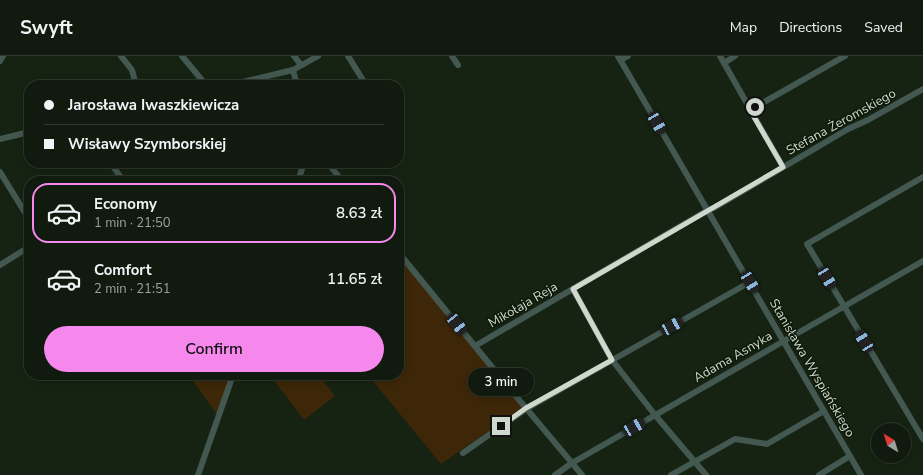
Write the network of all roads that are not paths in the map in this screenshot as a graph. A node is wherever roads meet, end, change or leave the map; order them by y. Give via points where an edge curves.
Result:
1 (3, 56) edge
2 (120, 56) edge
3 (182, 56) edge
4 (294, 56) edge
5 (318, 56) edge
6 (348, 56) edge
7 (452, 56) edge
8 (628, 56) edge
9 (720, 56) edge
10 (735, 56) edge
11 (845, 56) edge
12 (619, 58) edge
13 (0, 61) edge
14 (724, 63) junction
15 (302, 65) junction
16 (458, 65) dead end
17 (293, 70) junction
18 (135, 80) edge
19 (202, 80) edge
20 (259, 80) edge
21 (296, 80) edge
22 (363, 80) edge
23 (923, 89) edge
24 (750, 110) junction
25 (24, 133) edge
26 (0, 139) edge
27 (783, 167) junction
28 (332, 168) edge
29 (0, 172) edge
30 (338, 176) edge
31 (923, 177) edge
32 (708, 210) junction
33 (24, 211) edge
34 (24, 250) edge
35 (404, 259) edge
36 (923, 261) edge
37 (0, 266) edge
38 (750, 282) junction
39 (573, 289) junction
40 (844, 307) junction
41 (784, 340) junction
42 (475, 346) junction
43 (612, 360) junction
44 (231, 380) edge
45 (526, 408) junction
46 (824, 411) junction
47 (655, 415) junction
48 (923, 439) edge
49 (463, 453) dead end
50 (850, 456) junction
51 (694, 462) junction
52 (572, 463) junction
53 (198, 475) edge
54 (555, 475) edge
55 (582, 475) edge
56 (671, 475) edge
57 (706, 475) edge
58 (819, 475) edge
59 (861, 475) edge

1 - 13 street
2 - 18 street via 132,70
3 - 19 street
4 - 15 street
5 - 15 street
6 - 22 street
7 - 16 street
8 - 12 street
9 - 14 street
10 - 14 street
11 - 24 street
12 - 32 street, Stanisława Wyspiańskiego
14 - 24 street
15 - 17 street
17 - 20 street
17 - 21 street
23 - 27 street, Stefana Żeromskiego
24 - 27 street
25 - 26 street
27 - 32 street, Stefana Żeromskiego
28 - 30 street
29 - 33 street
31 - 40 street via 807,244
32 - 38 street, Stanisława Wyspiańskiego
32 - 39 street, Mikołaja Reja
34 - 37 street
35 - 42 street
36 - 40 street, Adama Asnyka
38 - 41 street, Stanisława Wyspiańskiego
38 - 43 street
39 - 42 street, Mikołaja Reja
39 - 43 street
40 - 41 street, Adama Asnyka
40 - 48 street
41 - 46 street, Stanisława Wyspiańskiego
41 - 47 street, Adama Asnyka
42 - 45 street
43 - 45 street
43 - 47 street
44 - 53 street
45 - 49 street
45 - 52 street
46 - 50 street, Stanisława Wyspiańskiego
46 - 51 street via 767,444 735,439
47 - 51 street
47 - 52 street, Adama Asnyka
50 - 58 street
50 - 59 street, Stanisława Wyspiańskiego
51 - 56 street
51 - 57 street
52 - 54 street, Adama Asnyka
52 - 55 street

